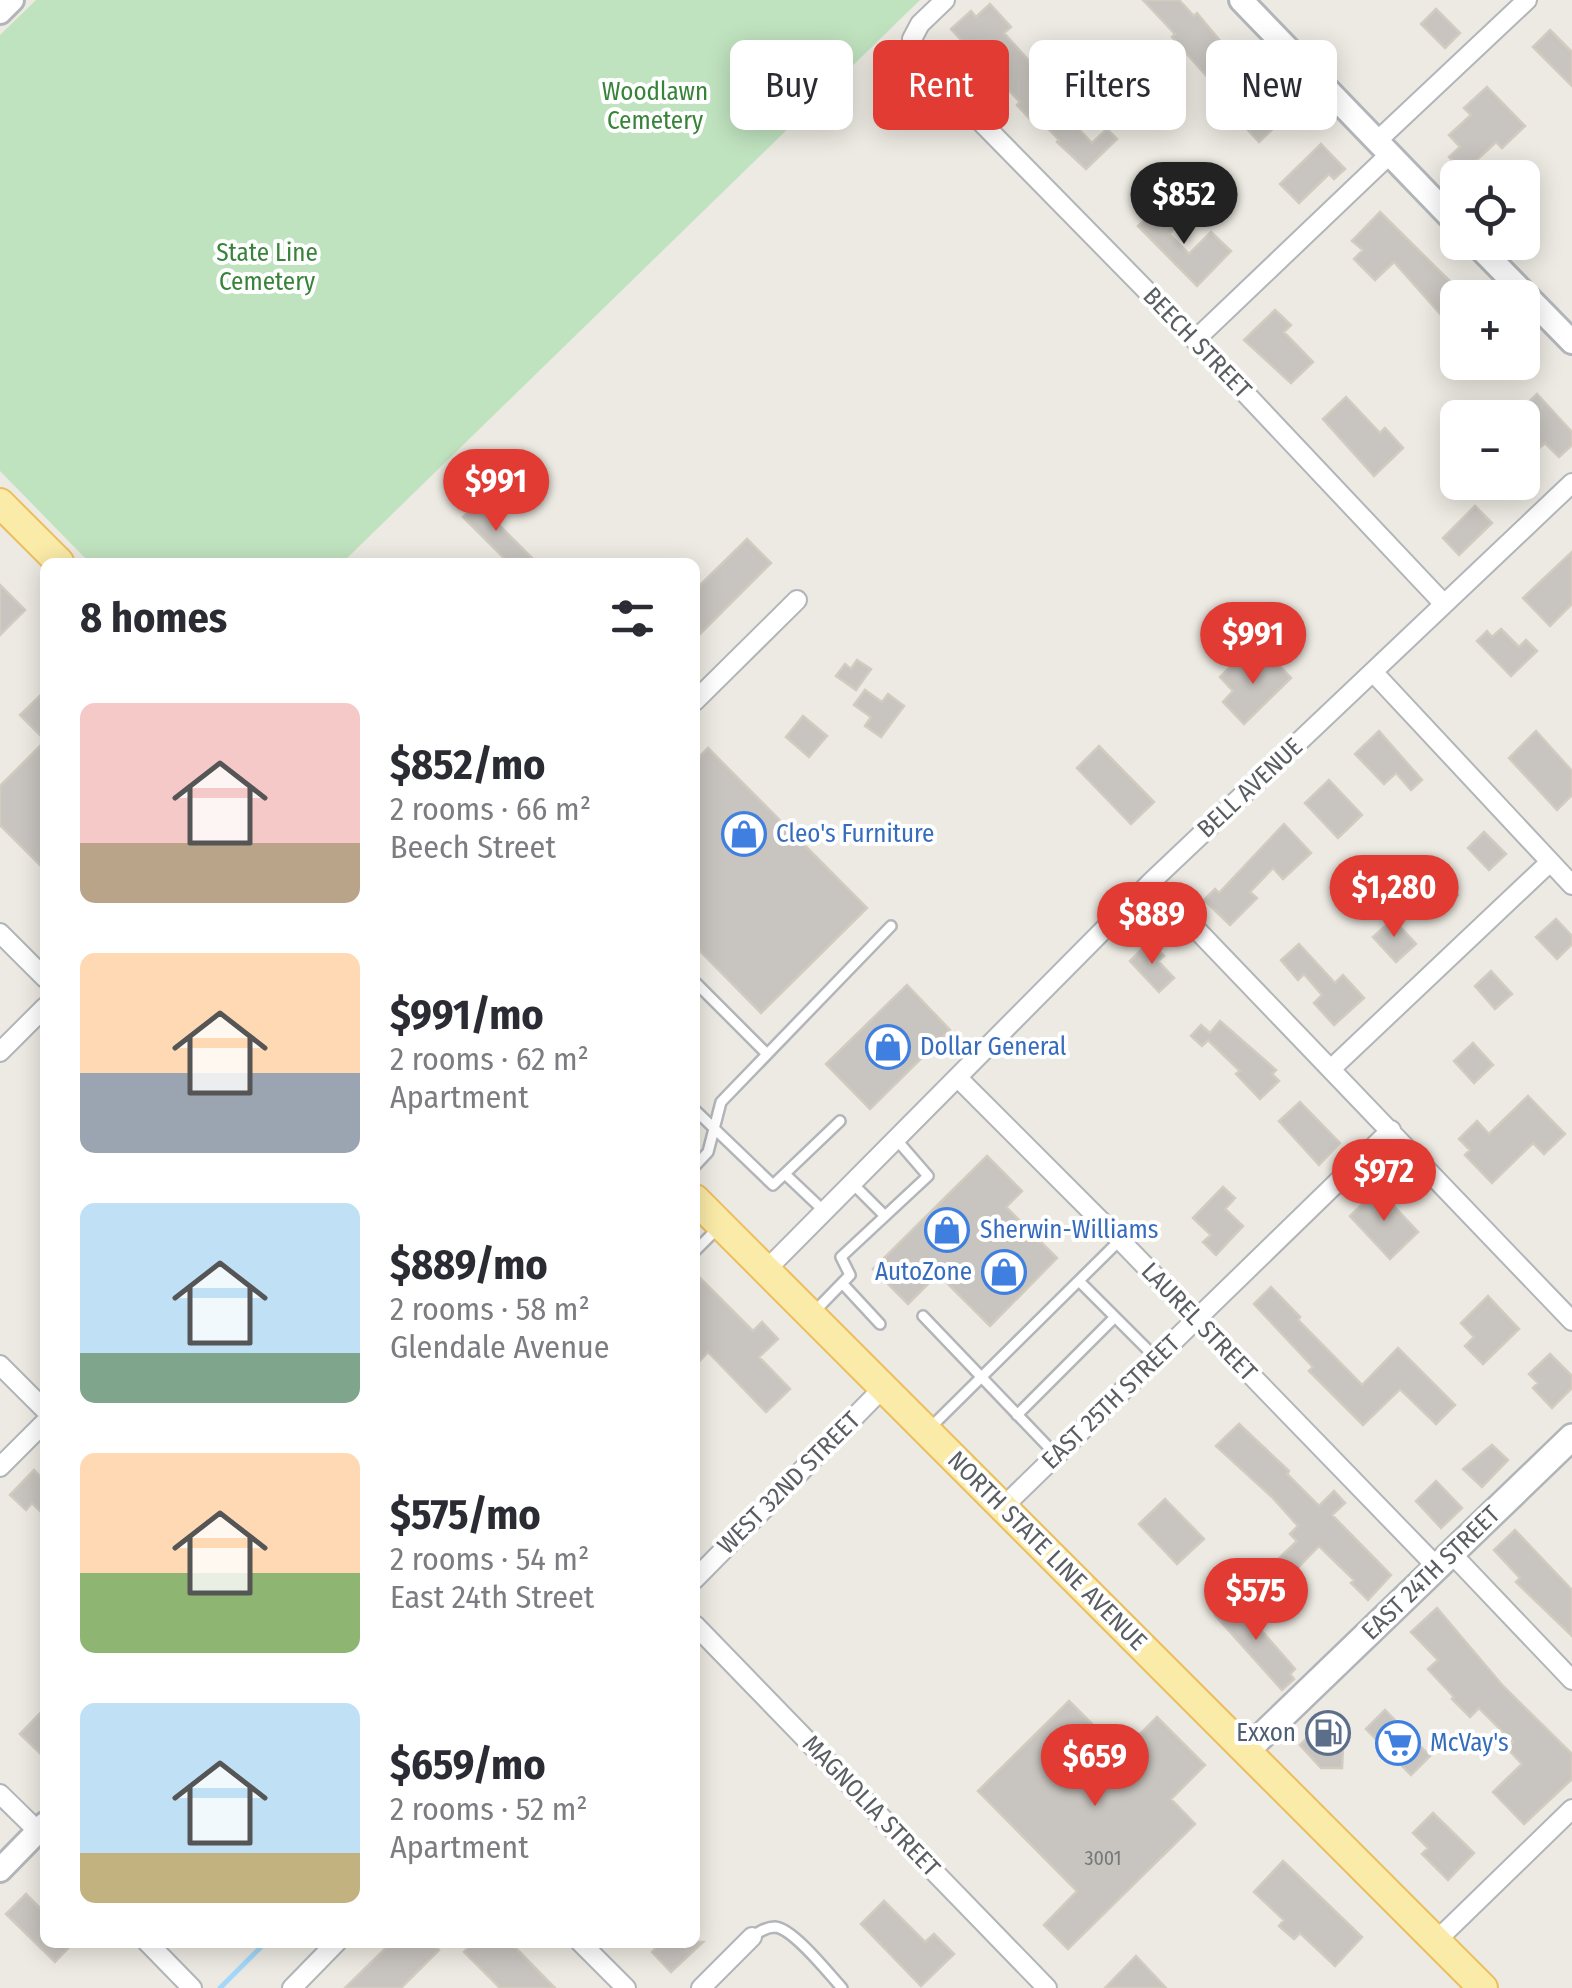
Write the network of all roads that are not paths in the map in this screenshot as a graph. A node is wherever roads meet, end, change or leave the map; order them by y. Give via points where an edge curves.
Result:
1 (12, 0) edge
2 (945, 0) edge
3 (1241, 0) edge
4 (1527, 0) edge
5 (0, 12) edge
6 (1382, 149) junction
7 (1440, 207) edge
8 (1492, 260) edge
9 (1195, 340) junction
10 (1572, 342) edge
11 (1572, 482) edge
12 (0, 503) edge
13 (55, 558) edge
14 (797, 600) dead end
15 (1444, 604) junction
16 (1373, 672) junction
17 (700, 696) edge
18 (1550, 862) junction
19 (1151, 882) junction
20 (1572, 886) edge
21 (892, 926) dead end
22 (0, 933) edge
23 (40, 973) edge
24 (700, 987) edge
25 (40, 1012) edge
26 (0, 1052) edge
27 (767, 1054) junction
28 (1332, 1068) junction
29 (958, 1078) junction
30 (700, 1115) edge
31 (840, 1121) dead end
32 (1391, 1130) junction
33 (716, 1131) junction
34 (896, 1139) junction
35 (700, 1161) edge
36 (785, 1174) junction
37 (852, 1183) junction
38 (700, 1204) edge
39 (824, 1211) junction
40 (885, 1216) junction
41 (721, 1225) junction
42 (1120, 1240) junction
43 (700, 1247) edge
44 (766, 1270) junction
45 (1079, 1281) junction
46 (842, 1283) junction
47 (811, 1315) junction
48 (923, 1316) dead end
49 (1115, 1317) junction
50 (1196, 1320) junction
51 (1572, 1320) edge
52 (880, 1324) dead end
53 (1156, 1358) junction
54 (0, 1365) edge
55 (981, 1376) junction
56 (883, 1388) junction
57 (40, 1405) edge
58 (1018, 1415) junction
59 (40, 1427) edge
60 (927, 1432) junction
61 (1572, 1437) edge
62 (1056, 1455) junction
63 (0, 1467) edge
64 (1003, 1507) junction
65 (1444, 1560) junction
66 (700, 1574) edge
67 (700, 1630) edge
68 (1572, 1680) edge
69 (1246, 1751) junction
70 (0, 1794) edge
71 (1572, 1810) edge
72 (40, 1828) edge
73 (40, 1834) edge
74 (0, 1870) edge
75 (752, 1937) joint
76 (1436, 1941) junction
77 (153, 1948) edge
78 (331, 1948) edge
79 (586, 1948) edge
80 (192, 1988) edge
81 (292, 1988) edge
82 (626, 1988) edge
83 (701, 1988) edge
84 (842, 1988) edge
85 (1048, 1988) edge
86 (1483, 1988) edge

1 - 5 street
2 - 9 street, BEECH STREET via 912,39 922,62
3 - 6 street
4 - 6 street
6 - 7 street
6 - 9 street
8 - 10 street
9 - 15 street, BEECH STREET
11 - 15 street, BELL AVENUE
12 - 13 main road
14 - 17 street
15 - 16 street, BELL AVENUE
16 - 18 street
16 - 19 street, BELL AVENUE
18 - 20 street
18 - 28 street
19 - 28 street
19 - 29 street, BELL AVENUE
21 - 27 lane
22 - 23 street
24 - 27 lane
25 - 26 street
27 - 33 lane via 722,1102
28 - 32 street
29 - 34 street, BELL AVENUE
29 - 42 street, LAUREL STREET
30 - 33 lane
31 - 36 lane
32 - 50 street, EAST 25TH STREET
32 - 51 street
33 - 35 lane
33 - 36 lane via 773,1185
34 - 37 street, BELL AVENUE
34 - 40 lane via 928,1176
36 - 39 lane
37 - 39 street, BELL AVENUE
37 - 40 lane
38 - 41 main road, NORTH STATE LINE AVENUE
39 - 44 street, BELL AVENUE
40 - 46 lane via 841,1258 850,1274
41 - 43 lane
41 - 44 main road, NORTH STATE LINE AVENUE
42 - 45 lane
42 - 50 street, LAUREL STREET
44 - 47 main road, NORTH STATE LINE AVENUE
45 - 49 lane
45 - 55 lane
46 - 47 lane
46 - 52 lane
47 - 56 main road, NORTH STATE LINE AVENUE
48 - 55 lane
49 - 53 lane
49 - 58 lane
50 - 53 street, EAST 25TH STREET
50 - 65 street, LAUREL STREET
53 - 62 street, EAST 25TH STREET
54 - 57 street
55 - 58 lane
55 - 60 lane
56 - 60 main road, NORTH STATE LINE AVENUE
56 - 66 street, WEST 32ND STREET
58 - 62 lane
59 - 63 street
60 - 64 main road, NORTH STATE LINE AVENUE
61 - 65 main road, EAST 24TH STREET
62 - 64 street, EAST 25TH STREET
64 - 69 main road, NORTH STATE LINE AVENUE
65 - 68 street, LAUREL STREET
65 - 69 main road, EAST 24TH STREET
67 - 85 street, MAGNOLIA STREET
69 - 76 main road, NORTH STATE LINE AVENUE
70 - 72 street
71 - 76 street
73 - 74 street
75 - 83 street
75 - 84 lane via 782,1929
76 - 86 main road, NORTH STATE LINE AVENUE
77 - 80 street
78 - 81 street
79 - 82 street

